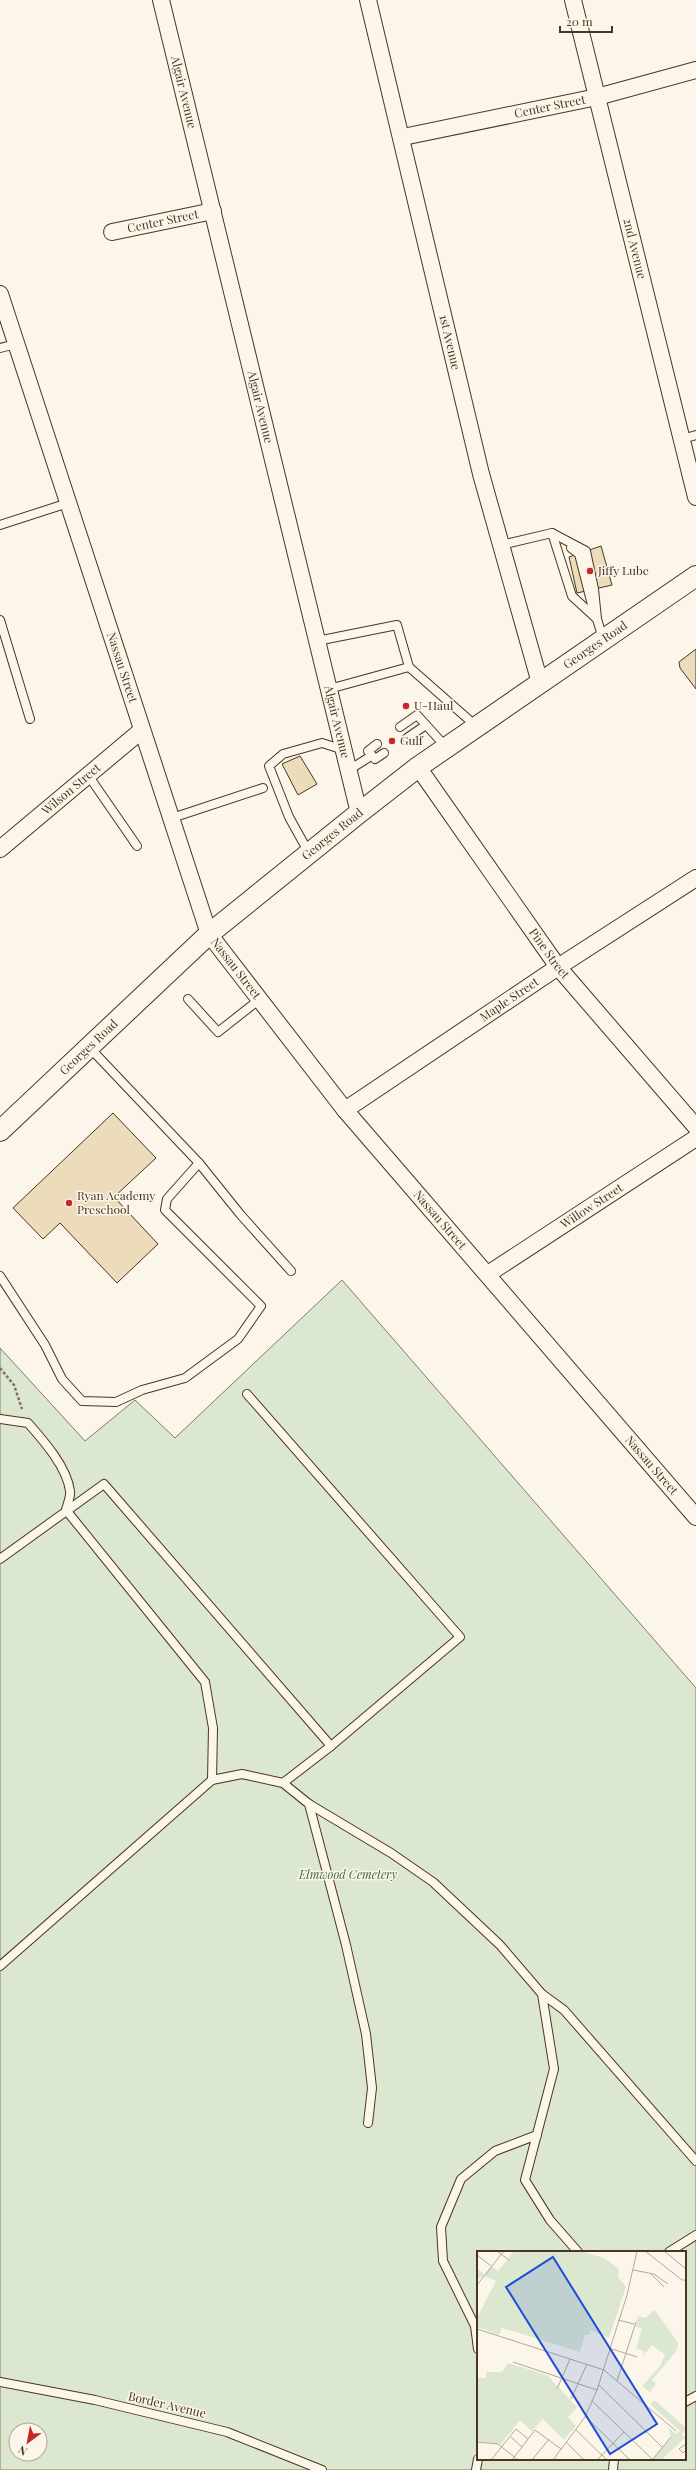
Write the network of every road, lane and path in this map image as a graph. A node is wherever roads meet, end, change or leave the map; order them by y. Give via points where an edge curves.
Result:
1 (161, 0) edge
2 (368, 0) edge
3 (573, 0) edge
4 (696, 70) edge
5 (597, 97) junction
6 (403, 137) junction
7 (213, 211) junction
8 (112, 232) dead end
9 (0, 294) edge
10 (16, 344) junction
11 (0, 348) edge
12 (689, 437) edge
13 (696, 497) edge
14 (68, 503) junction
15 (0, 525) edge
16 (552, 533) junction
17 (501, 545) junction
18 (696, 576) edge
19 (597, 619) junction
20 (0, 620) edge
21 (603, 638) junction
22 (318, 641) junction
23 (409, 667) junction
24 (540, 683) junction
25 (329, 689) junction
26 (30, 719) dead end
27 (426, 725) junction
28 (400, 727) dead end
29 (477, 727) junction
30 (142, 730) junction
31 (407, 738) dead end
32 (377, 744) dead end
33 (446, 748) junction
34 (344, 750) junction
35 (384, 753) dead end
36 (371, 756) junction
37 (418, 767) junction
38 (349, 770) junction
39 (88, 775) junction
40 (263, 788) dead end
41 (359, 813) junction
42 (172, 818) junction
43 (137, 846) dead end
44 (0, 849) edge
45 (309, 854) junction
46 (696, 878) edge
47 (209, 934) junction
48 (558, 967) junction
49 (188, 999) dead end
50 (260, 1000) junction
51 (88, 1047) junction
52 (345, 1110) junction
53 (2, 1126) edge
54 (696, 1127) edge
55 (696, 1138) edge
56 (199, 1163) junction
57 (291, 1271) dead end
58 (488, 1274) junction
59 (0, 1276) edge
60 (0, 1368) edge
61 (247, 1394) dead end
62 (0, 1419) edge
63 (28, 1423) junction
64 (66, 1510) junction
65 (696, 1517) edge
66 (0, 1559) edge
67 (331, 1746) junction
68 (212, 1780) junction
69 (283, 1783) junction
70 (309, 1804) junction
71 (0, 1966) edge
72 (542, 1994) junction
73 (368, 2123) dead end
74 (537, 2135) junction
75 (696, 2161) edge
76 (696, 2235) edge
77 (577, 2251) edge
78 (671, 2251) edge
79 (477, 2341) edge
80 (0, 2382) edge
81 (696, 2396) edge
82 (686, 2401) edge
83 (478, 2460) edge
84 (614, 2460) edge
85 (322, 2470) edge
86 (476, 2470) edge
87 (613, 2470) edge

1 - 7 street, Algair Avenue
2 - 6 street, 1st Avenue
3 - 5 street, 2nd Avenue
4 - 5 street, Center Street
5 - 6 street, Center Street
5 - 12 street, 2nd Avenue
6 - 17 street, 1st Avenue via 481,474
7 - 8 street, Center Street
7 - 22 street, Algair Avenue
9 - 10 street, Nassau Street
10 - 11 lane
10 - 14 street, Nassau Street
12 - 13 street, 2nd Avenue
14 - 15 lane
14 - 30 street, Nassau Street
16 - 17 lane
16 - 19 lane via 572,596
16 - 19 lane via 579,554
17 - 24 street, 1st Avenue
18 - 21 street, Georges Road
19 - 21 lane
20 - 26 lane
21 - 24 street, Georges Road
22 - 23 lane via 397,625
22 - 25 street, Algair Avenue
23 - 25 lane
23 - 29 lane
24 - 29 street, Georges Road
25 - 34 street, Algair Avenue
27 - 28 lane via 417,715
27 - 31 lane
27 - 33 lane
29 - 33 street, Georges Road
30 - 39 street, Wilson Street
30 - 42 street, Nassau Street
32 - 36 lane via 368,751
33 - 37 street, Georges Road
34 - 38 street, Algair Avenue
34 - 45 lane via 322,743 283,754 269,766 289,817
35 - 36 lane via 374,759
36 - 38 lane
37 - 41 street, Georges Road
37 - 48 street, Pine Street
38 - 41 street, Algair Avenue
39 - 43 lane
39 - 44 street, Wilson Street
40 - 42 lane
41 - 45 street, Georges Road
42 - 47 street, Nassau Street
45 - 47 street, Georges Road
46 - 48 street, Maple Street
47 - 50 street, Nassau Street
47 - 51 street, Georges Road
48 - 52 street, Maple Street
48 - 54 street, Pine Street
49 - 50 lane via 218,1032
50 - 52 street, Nassau Street
51 - 53 street, Georges Road
51 - 56 lane
52 - 58 street, Nassau Street
55 - 58 street, Willow Street
56 - 57 lane
56 - 59 lane via 167,1199 165,1210 260,1306 238,1339 185,1378 142,1390 116,1402 82,1402 62,1378 45,1345
58 - 65 street, Nassau Street
60 - 63 path via 14,1385
61 - 67 lane via 460,1637
62 - 63 lane
63 - 64 lane via 59,1462 70,1492
64 - 66 lane
64 - 67 lane via 104,1484
64 - 68 lane via 205,1682 214,1728
67 - 69 lane
68 - 69 lane via 242,1774
68 - 71 lane
69 - 70 lane
70 - 72 lane via 391,1853 433,1882 500,1945
70 - 73 lane via 366,2034 372,2088
72 - 74 lane via 554,2069
72 - 75 lane via 564,2010
74 - 77 lane via 525,2180 550,2220
74 - 79 lane via 495,2151 461,2179 441,2227 443,2260 475,2326
76 - 78 lane
80 - 85 lane, Border Avenue via 95,2400 227,2432
81 - 82 lane
83 - 86 lane
84 - 87 lane

